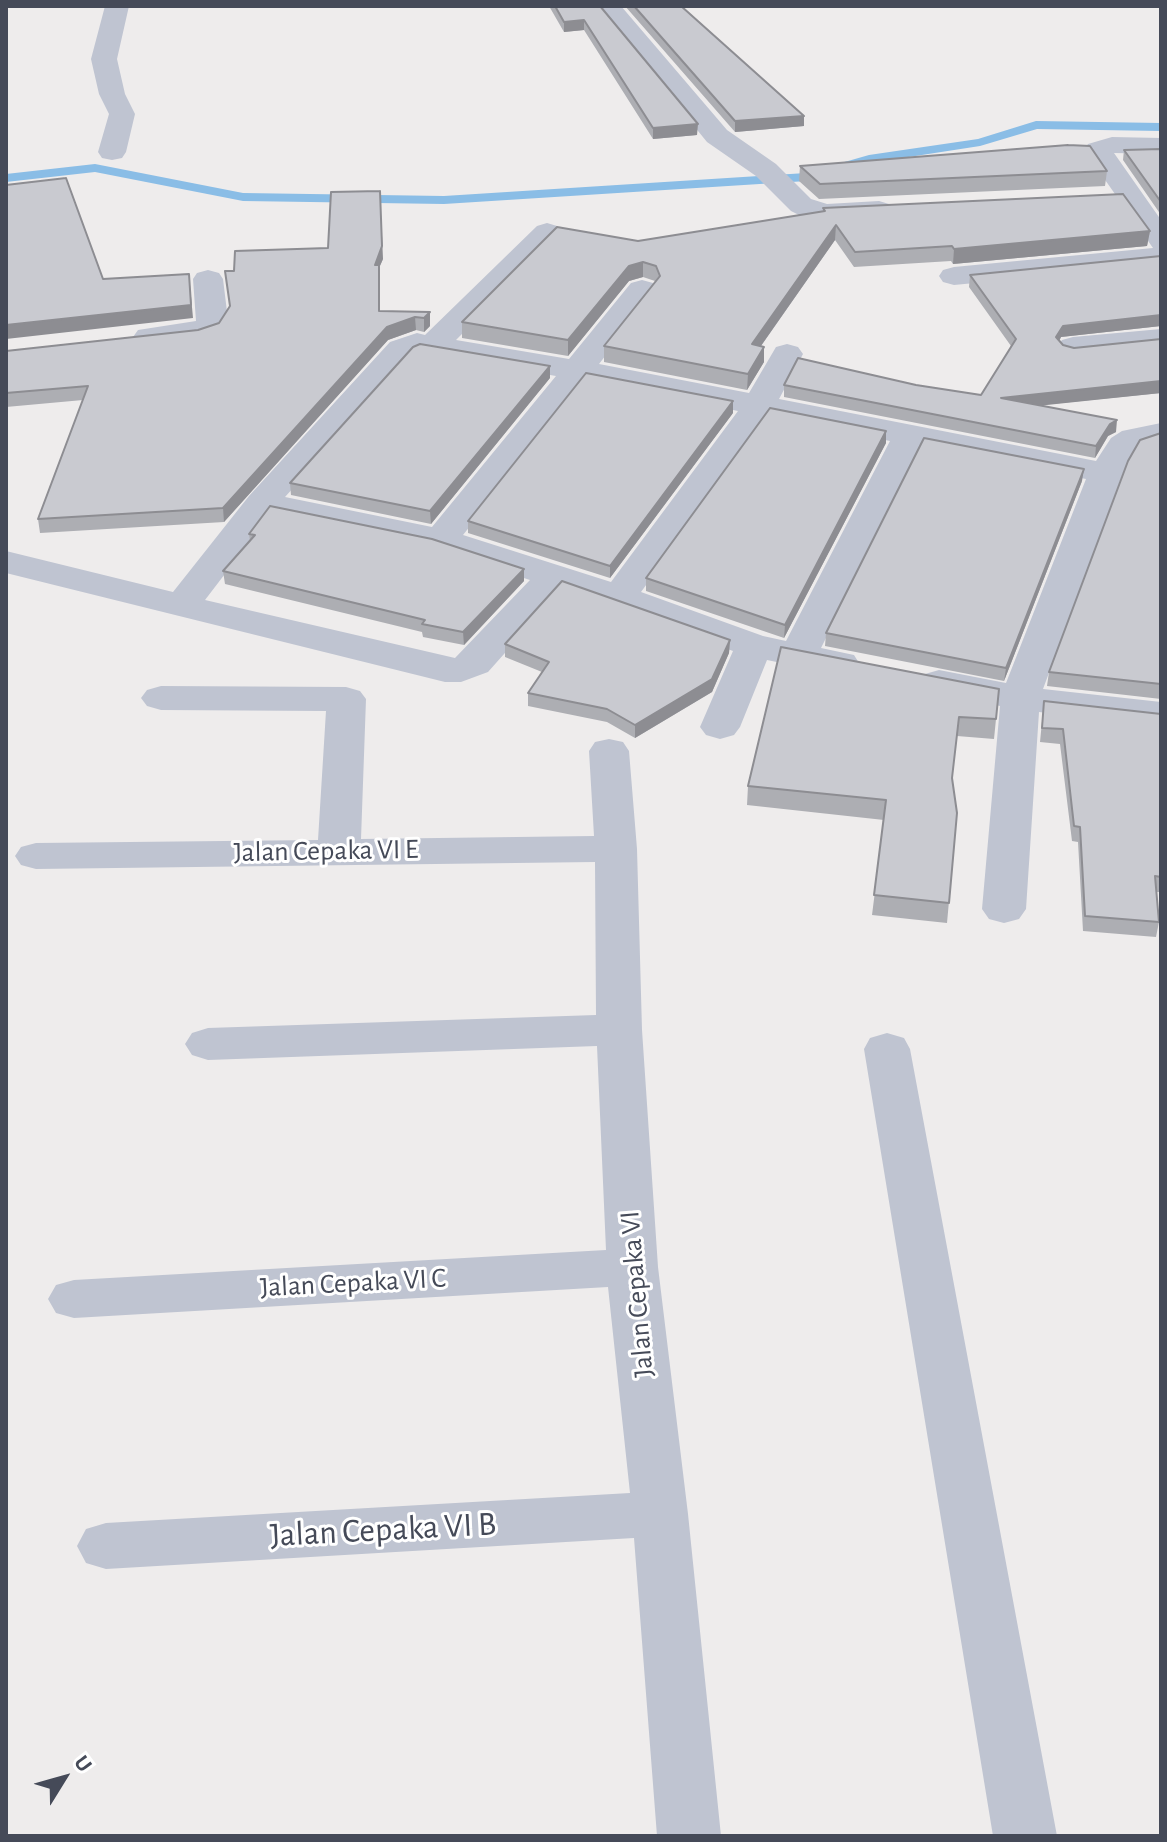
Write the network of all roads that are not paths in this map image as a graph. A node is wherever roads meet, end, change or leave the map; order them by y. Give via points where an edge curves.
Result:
1 (117, 6) edge
2 (608, 6) edge
3 (1161, 146) edge
4 (112, 152) dead end
5 (1129, 197) junction
6 (1097, 199) edge
7 (907, 209) edge
8 (547, 232) edge
9 (1161, 241) edge
10 (1161, 256) edge
11 (954, 276) dead end
12 (208, 279) dead end
13 (642, 289) dead end
14 (1161, 338) edge
15 (126, 340) edge
16 (433, 345) junction
17 (1073, 347) edge
18 (787, 354) dead end
19 (579, 370) junction
20 (759, 406) junction
21 (1161, 433) edge
22 (909, 437) junction
23 (1106, 473) junction
24 (261, 503) junction
25 (441, 540) junction
26 (6, 562) edge
27 (553, 577) junction
28 (619, 597) junction
29 (182, 605) junction
30 (754, 646) junction
31 (798, 655) junction
32 (161, 698) dead end
33 (1020, 698) junction
34 (1161, 714) edge
35 (720, 727) dead end
36 (609, 751) dead end
37 (616, 849) junction
38 (339, 851) junction
39 (36, 856) dead end
40 (1004, 909) dead end
41 (619, 1030) junction
42 (208, 1044) dead end
43 (887, 1049) dead end
44 (632, 1267) junction
45 (74, 1299) dead end
46 (660, 1514) junction
47 (106, 1546) dead end
48 (689, 1836) edge
49 (1025, 1836) edge

1 - 4 street via 104,59 122,114
2 - 7 street via 717,136 766,170 801,205 827,213
3 - 5 street via 1112,145 1098,150
5 - 6 street
5 - 9 street
8 - 16 street
10 - 11 street
12 - 15 street via 208,327
13 - 19 street
14 - 17 street
16 - 19 street
16 - 24 street via 401,349
18 - 20 street
19 - 20 street
19 - 25 street
20 - 22 street
20 - 28 street
21 - 23 street via 1123,445
22 - 23 street
22 - 31 street
23 - 33 street
24 - 25 street
24 - 29 street
25 - 27 street
26 - 29 street
27 - 28 street
27 - 29 street via 474,664 461,670
28 - 30 street
30 - 31 street
30 - 35 street
31 - 33 street
32 - 38 street via 346,699
33 - 34 street
33 - 40 street
36 - 37 street, Jalan Cepaka VI
37 - 38 street, Jalan Cepaka VI E
37 - 41 street, Jalan Cepaka VI
38 - 39 street, Jalan Cepaka VI E
41 - 42 street
41 - 44 street, Jalan Cepaka VI
43 - 49 street
44 - 45 street, Jalan Cepaka VI C
44 - 46 street, Jalan Cepaka VI
46 - 47 street, Jalan Cepaka VI B
46 - 48 street, Jalan Cepaka VI

